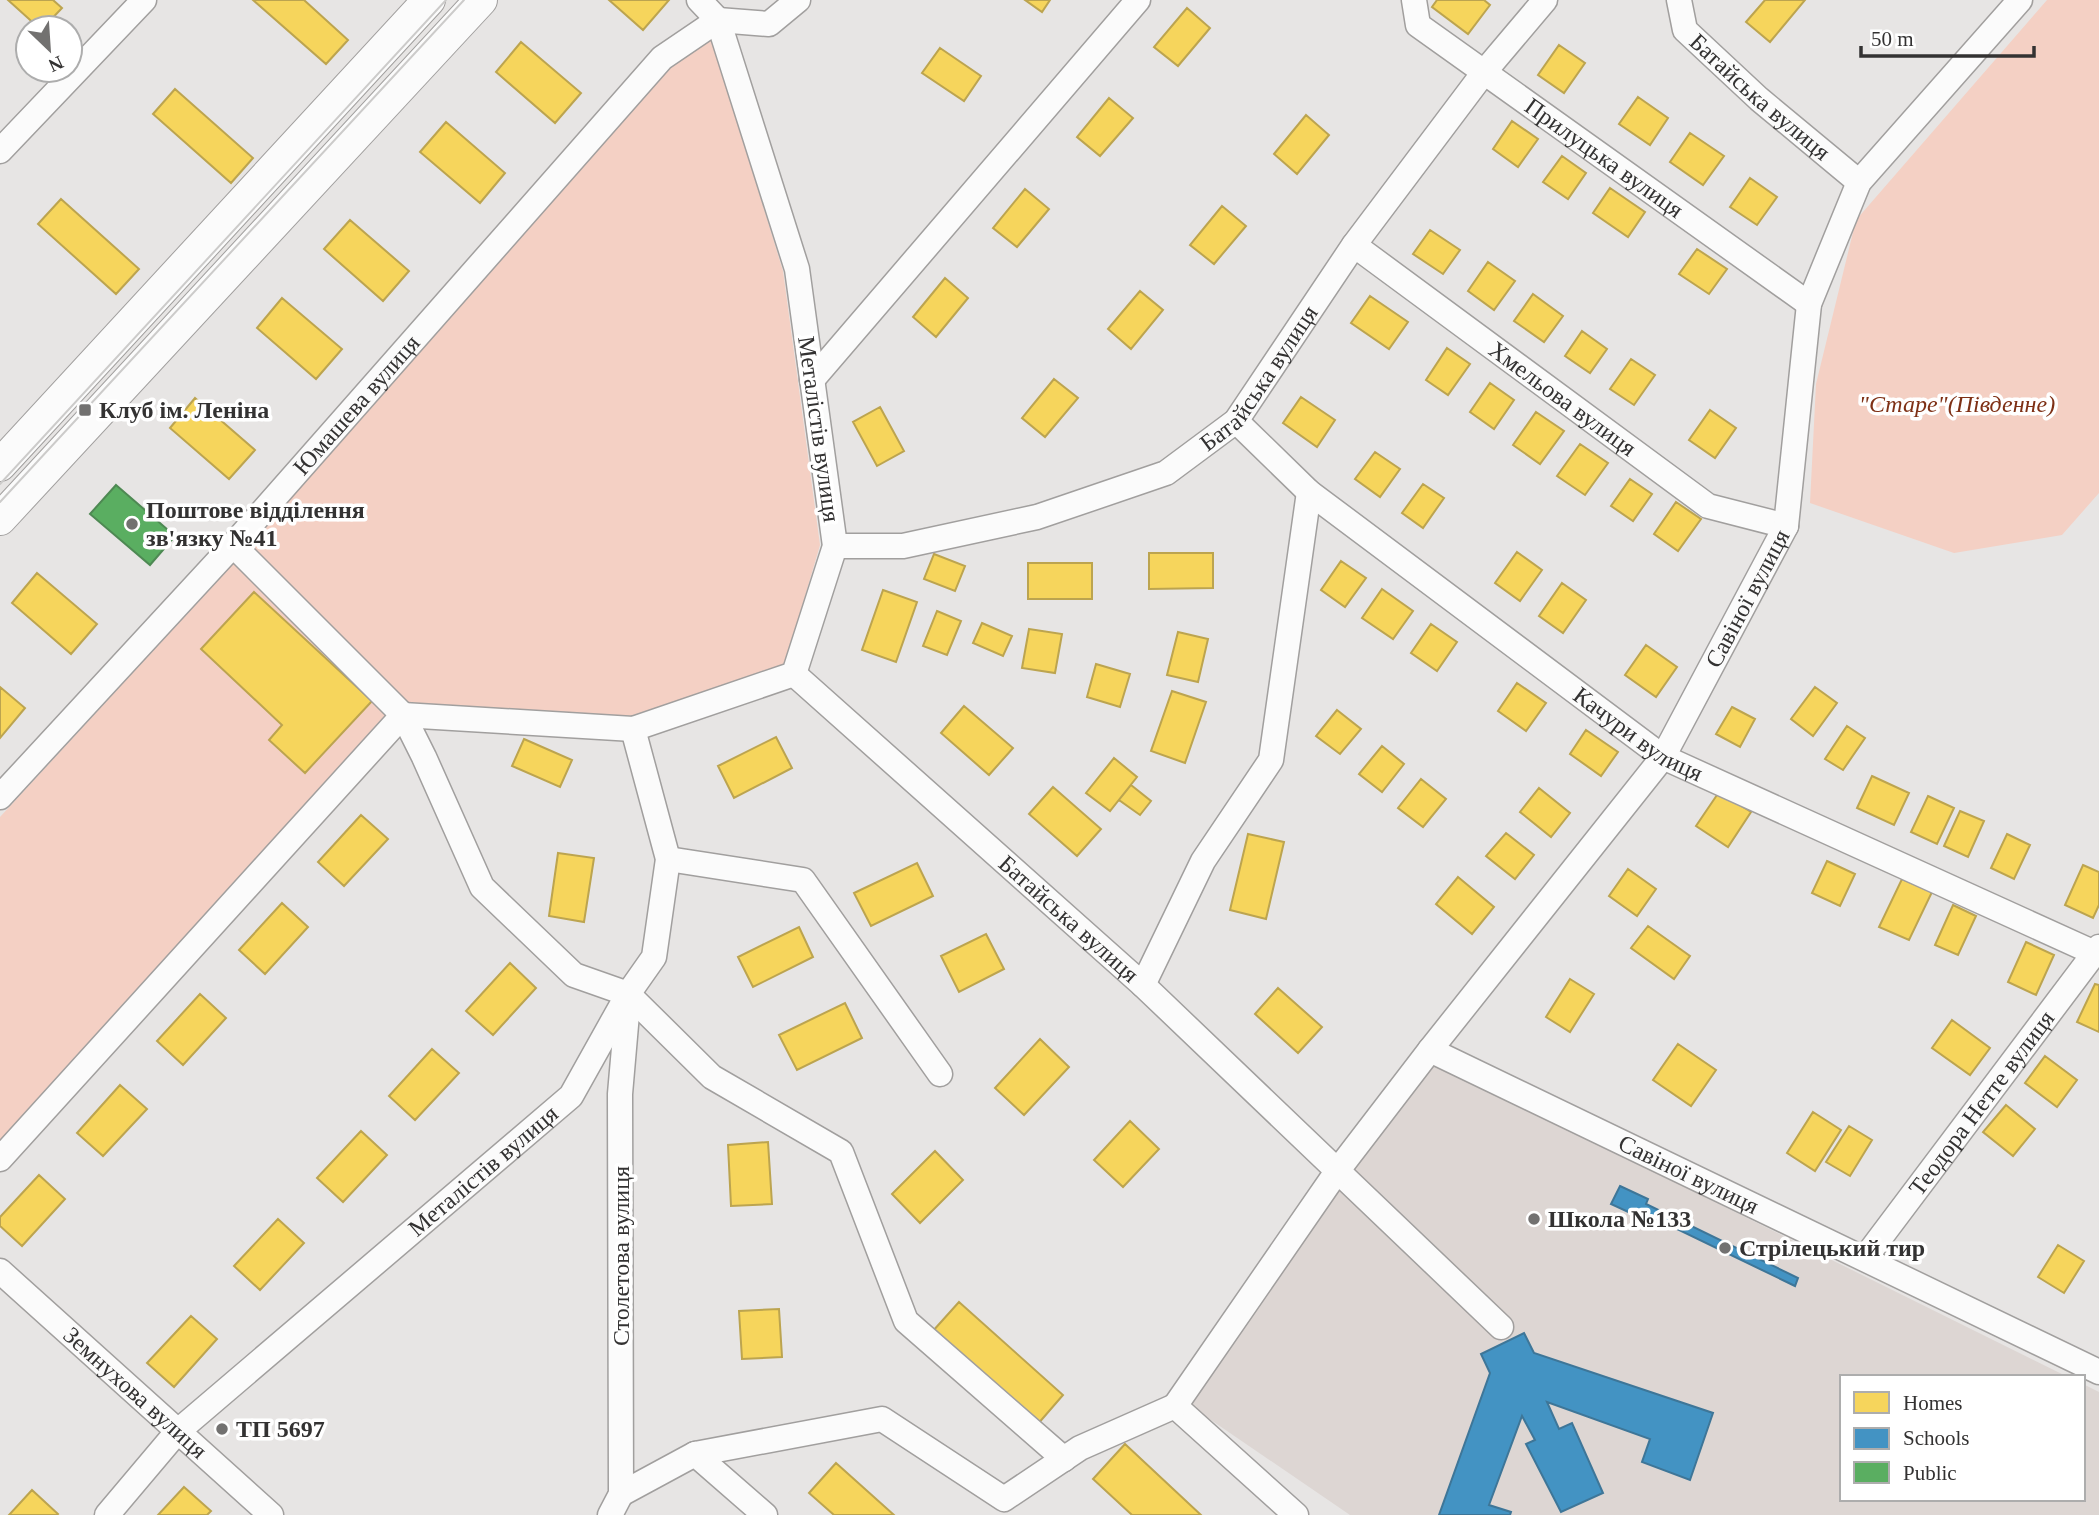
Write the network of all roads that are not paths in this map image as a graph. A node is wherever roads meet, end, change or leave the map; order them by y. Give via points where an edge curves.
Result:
1 (144, 0) edge
2 (429, 0) edge
3 (481, 0) edge
4 (699, 0) edge
5 (798, 0) edge
6 (1138, 0) edge
7 (1414, 0) edge
8 (1545, 0) edge
9 (1679, 0) edge
10 (2020, 0) edge
11 (718, 20) junction
12 (1485, 72) junction
13 (0, 150) edge
14 (1858, 183) junction
15 (1354, 245) junction
16 (1809, 304) junction
17 (812, 380) junction
18 (1236, 421) junction
19 (0, 465) edge
20 (1309, 492) junction
21 (0, 519) edge
22 (1786, 526) junction
23 (233, 545) junction
24 (835, 546) junction
25 (794, 674) junction
26 (403, 715) junction
27 (633, 729) junction
28 (1663, 757) junction
29 (0, 797) edge
30 (668, 859) junction
31 (2097, 952) edge
32 (1143, 985) junction
33 (628, 995) junction
34 (1430, 1050) junction
35 (940, 1074) dead end
36 (0, 1159) edge
37 (1338, 1170) junction
38 (1865, 1258) junction
39 (0, 1271) edge
40 (1501, 1327) dead end
41 (2099, 1372) edge
42 (1175, 1406) junction
43 (177, 1433) junction
44 (695, 1454) junction
45 (1064, 1459) junction
46 (615, 1504) edge
47 (107, 1515) edge
48 (271, 1515) edge
49 (765, 1515) edge
50 (1296, 1515) edge

1 - 13 street
2 - 19 main road
3 - 21 main road
4 - 11 street
5 - 11 street via 769,24
6 - 17 street
7 - 12 street, Прилуцька вулиця via 1418,24
8 - 12 street, Батайська вулиця
9 - 14 street, Батайська вулиця via 1685,30
10 - 14 street, Савіної вулиця
11 - 17 street, Металістів вулиця via 797,269
11 - 23 street, Юмашева вулиця via 662,58
12 - 15 street, Батайська вулиця
12 - 16 street, Прилуцька вулиця
14 - 16 street, Савіної вулиця
15 - 18 street, Батайська вулиця
15 - 22 street, Хмельова вулиця via 1708,506
16 - 22 street, Савіної вулиця
17 - 24 street, Металістів вулиця
18 - 20 street, Качури вулиця
18 - 24 street, Батайська вулиця via 1166,473 1038,517 903,546
20 - 28 street, Качури вулиця
20 - 32 street via 1271,760 1203,862
22 - 28 street, Савіної вулиця
23 - 26 street
23 - 29 street, Юмашева вулиця
24 - 25 street, Металістів вулиця
25 - 27 street
25 - 32 street, Батайська вулиця
26 - 27 street
26 - 33 street via 482,887 575,975
26 - 36 street
27 - 30 street, Металістів вулиця
28 - 31 street, Качури вулиця
28 - 34 street, Савіної вулиця
30 - 33 street, Металістів вулиця via 654,957
30 - 35 street via 803,880
31 - 38 street, Теодора Нетте вулиця
32 - 37 street, Батайська вулиця
33 - 43 street, Металістів вулиця via 571,1096
33 - 45 street via 712,1077 841,1152 906,1321
33 - 46 street, Столетова вулиця via 621,1094
34 - 37 street, Савіної вулиця
34 - 38 street, Савіної вулиця
37 - 40 street, Батайська вулиця
37 - 42 street, Савіної вулиця
38 - 41 street, Савіної вулиця
39 - 43 street, Земнухова вулиця
42 - 45 street
42 - 50 street
43 - 47 street, Металістів вулиця
43 - 48 street, Земнухова вулиця
44 - 45 street via 882,1419 1004,1499
44 - 46 street
44 - 49 street

